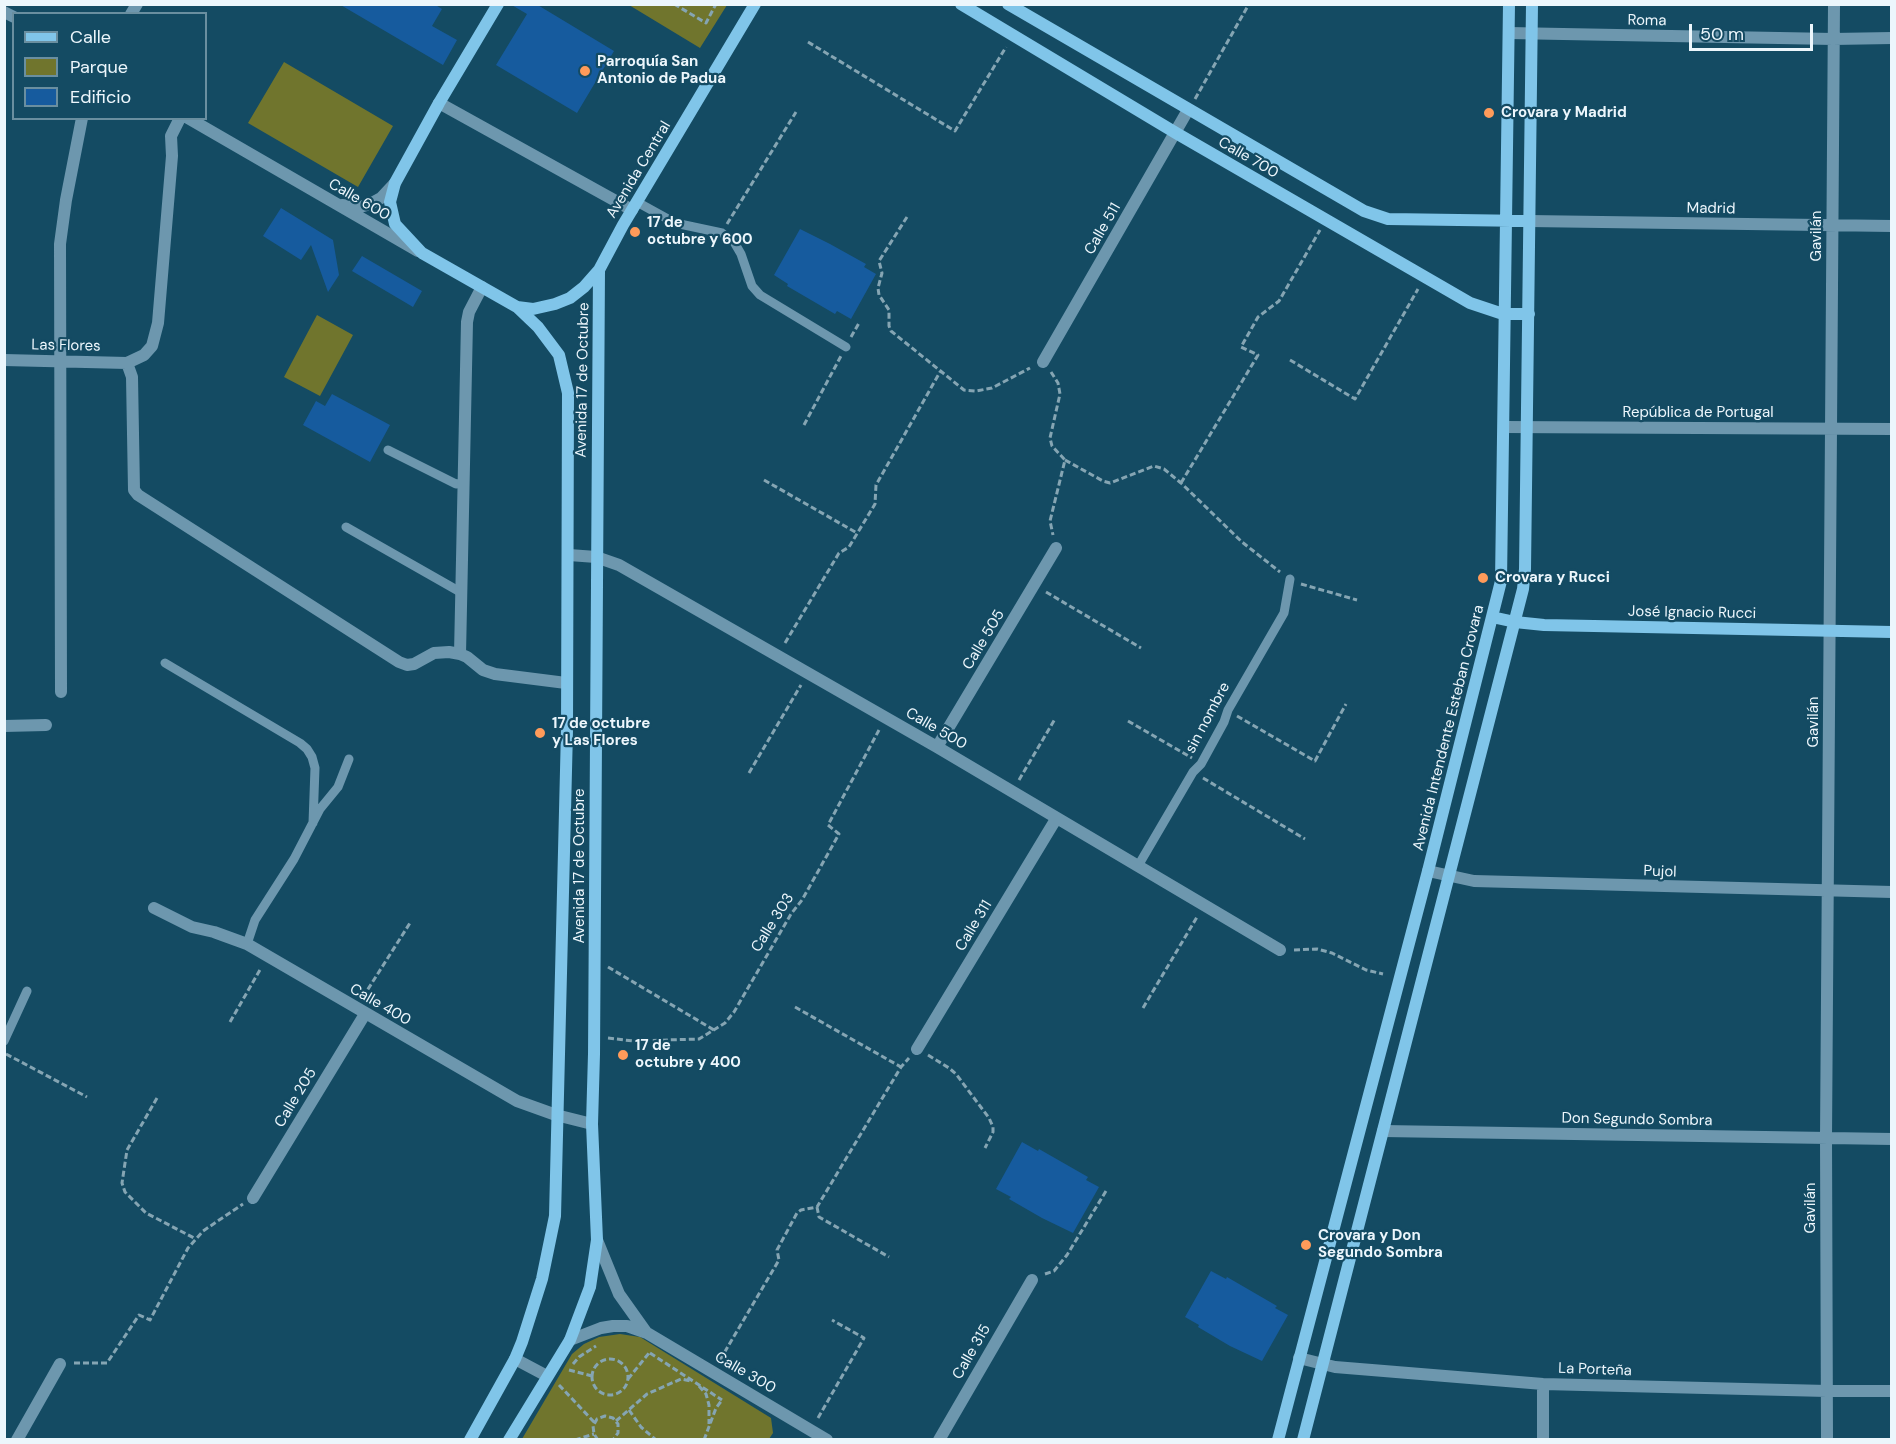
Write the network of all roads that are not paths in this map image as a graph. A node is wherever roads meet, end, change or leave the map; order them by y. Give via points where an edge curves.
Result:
1 (498, 4) edge
2 (755, 4) edge
3 (1008, 4) edge
4 (1509, 4) edge
5 (1532, 4) edge
6 (1834, 4) edge
7 (962, 5) edge
8 (1509, 33) junction
9 (1533, 34) junction
10 (1892, 38) edge
11 (1833, 39) junction
12 (439, 102) junction
13 (1188, 111) junction
14 (82, 120) edge
15 (179, 120) edge
16 (191, 120) edge
17 (1176, 133) junction
18 (395, 183) junction
19 (338, 205) junction
20 (635, 206) junction
21 (1506, 220) junction
22 (1529, 221) junction
23 (1832, 226) junction
24 (1892, 226) edge
25 (422, 253) junction
26 (599, 270) junction
27 (482, 287) junction
28 (517, 307) junction
29 (1503, 314) junction
30 (1528, 314) junction
31 (846, 347) road end
32 (4, 360) edge
33 (59, 360) junction
34 (1043, 362) road end
35 (127, 363) junction
36 (1504, 427) junction
37 (1526, 427) junction
38 (1832, 429) junction
39 (1892, 429) edge
40 (388, 450) dead end
41 (464, 483) junction
42 (346, 527) dead end
43 (1056, 548) road end
44 (569, 555) junction
45 (596, 557) junction
46 (1290, 579) road end
47 (462, 593) junction
48 (1492, 617) junction
49 (1515, 622) junction
50 (1830, 631) junction
51 (1892, 632) edge
52 (460, 654) junction
53 (165, 663) dead end
54 (566, 683) junction
55 (62, 692) dead end
56 (46, 725) dead end
57 (4, 726) edge
58 (937, 747) junction
59 (349, 759) dead end
60 (1056, 819) junction
61 (313, 823) junction
62 (1138, 866) junction
63 (1428, 871) junction
64 (1449, 876) junction
65 (1828, 892) junction
66 (1892, 892) edge
67 (154, 908) dead end
68 (247, 944) junction
69 (1280, 950) road end
70 (27, 991) dead end
71 (360, 1011) junction
72 (4, 1041) edge
73 (917, 1049) road end
74 (556, 1115) junction
75 (592, 1124) junction
76 (1383, 1131) junction
77 (1826, 1138) junction
78 (1892, 1139) edge
79 (253, 1198) road end
80 (597, 1240) junction
81 (1032, 1280) road end
82 (647, 1333) junction
83 (570, 1340) junction
84 (1299, 1358) junction
85 (515, 1359) junction
86 (60, 1364) road end
87 (1322, 1365) junction
88 (547, 1376) junction
89 (1543, 1384) junction
90 (1827, 1391) junction
91 (1892, 1391) edge
92 (17, 1440) edge
93 (470, 1440) edge
94 (509, 1440) edge
95 (827, 1440) edge
96 (939, 1440) edge
97 (1278, 1440) edge
98 (1303, 1440) edge
99 (1543, 1440) edge
100 (1827, 1440) edge

1 - 12 main road
2 - 20 main road, Avenida Central
3 - 13 main road, Calle 700
4 - 8 main road, Avenida Intendente Esteban Crovara
5 - 9 main road
6 - 11 street, Gavilán
7 - 17 main road, Calle 700
8 - 9 street, Roma
8 - 21 main road, Avenida Intendente Esteban Crovara
9 - 11 street, Roma
9 - 22 main road
10 - 11 street, Roma
11 - 23 street, Gavilán
12 - 18 main road
12 - 20 street
13 - 17 street, Calle 511
13 - 21 main road, Calle 700 via 1376,216
14 - 33 street via 60,244
15 - 35 street via 171,136 156,333 144,355
16 - 19 street, Calle 600
17 - 29 main road, Calle 700 via 1470,303
17 - 34 street, Calle 511
18 - 19 street via 370,204
18 - 25 main road via 390,202 395,224
19 - 25 street, Calle 600
20 - 26 main road, Avenida Central
20 - 31 lane via 675,223 722,233 734,242 752,286 760,295
21 - 22 main road, Calle 700
21 - 29 main road, Avenida Intendente Esteban Crovara
22 - 23 street, Madrid
22 - 30 main road
23 - 24 street, Madrid
23 - 38 street, Gavilán
25 - 27 main road, Calle 600
26 - 28 main road, Avenida Central via 570,298 545,307
26 - 45 main road, Avenida 17 de Octubre
27 - 28 main road, Calle 600
27 - 41 street via 467,322
28 - 44 main road, Avenida 17 de Octubre via 552,344 564,371 569,414
29 - 30 main road, Calle 700
29 - 36 main road, Avenida Intendente Esteban Crovara
30 - 37 main road
32 - 33 street, Las Flores
33 - 35 street, Las Flores
33 - 55 street
35 - 52 street via 132,377 134,490 138,495 399,662 414,664 434,653
36 - 37 street, República de Portugal
36 - 48 main road, Avenida Intendente Esteban Crovara via 1501,581
37 - 38 street, República de Portugal
37 - 49 main road via 1525,569
38 - 39 street, República de Portugal
38 - 50 street, Gavilán
40 - 41 lane via 456,484
41 - 47 street
42 - 47 lane
43 - 58 street, Calle 505
44 - 45 street, Calle 500
44 - 54 main road, Avenida 17 de Octubre
45 - 58 street, Calle 500 via 619,565
45 - 75 main road, Avenida 17 de Octubre
46 - 62 lane, sin nombre via 1284,613 1201,764
47 - 52 street
48 - 49 main road, José Ignacio Rucci
48 - 63 main road, Avenida Intendente Esteban Crovara
49 - 50 main road, José Ignacio Rucci
49 - 64 main road
50 - 51 main road, José Ignacio Rucci
50 - 65 street, Gavilán
52 - 54 street via 495,674
53 - 61 lane via 307,749 315,768
54 - 74 main road, Avenida 17 de Octubre
56 - 57 street
58 - 60 street, Calle 500
59 - 61 lane via 338,787
60 - 62 street, Calle 500
60 - 73 street, Calle 311
61 - 68 lane via 255,920
62 - 69 street, Calle 500
63 - 64 street, Pujol
63 - 84 main road, Avenida Intendente Esteban Crovara
64 - 65 street, Pujol via 1474,881
64 - 76 main road
65 - 66 street, Pujol
65 - 77 street, Gavilán
67 - 68 street, Calle 400 via 192,927
68 - 71 street, Calle 400
70 - 72 lane
71 - 74 street, Calle 400 via 518,1101
71 - 79 street, Calle 205
74 - 75 street, Calle 400
74 - 85 main road, Avenida 17 de Octubre via 556,1196 550,1244
75 - 80 main road, Avenida 17 de Octubre
76 - 77 street, Don Segundo Sombra
76 - 87 main road
77 - 78 street, Don Segundo Sombra
77 - 90 street, Gavilán
80 - 82 street via 619,1294
80 - 83 main road, Avenida 17 de Octubre via 590,1287
81 - 96 street, Calle 315
82 - 83 street via 613,1326
82 - 95 street, Calle 300
83 - 88 main road, Avenida 17 de Octubre
84 - 87 street, La Porteña
84 - 97 main road, Avenida Intendente Esteban Crovara
85 - 88 street
85 - 93 main road, Avenida 17 de Octubre
86 - 92 street
87 - 89 street, La Porteña
87 - 98 main road
88 - 94 main road, Avenida 17 de Octubre
89 - 90 street, La Porteña
89 - 99 street
90 - 91 street, La Porteña
90 - 100 street, Gavilán

